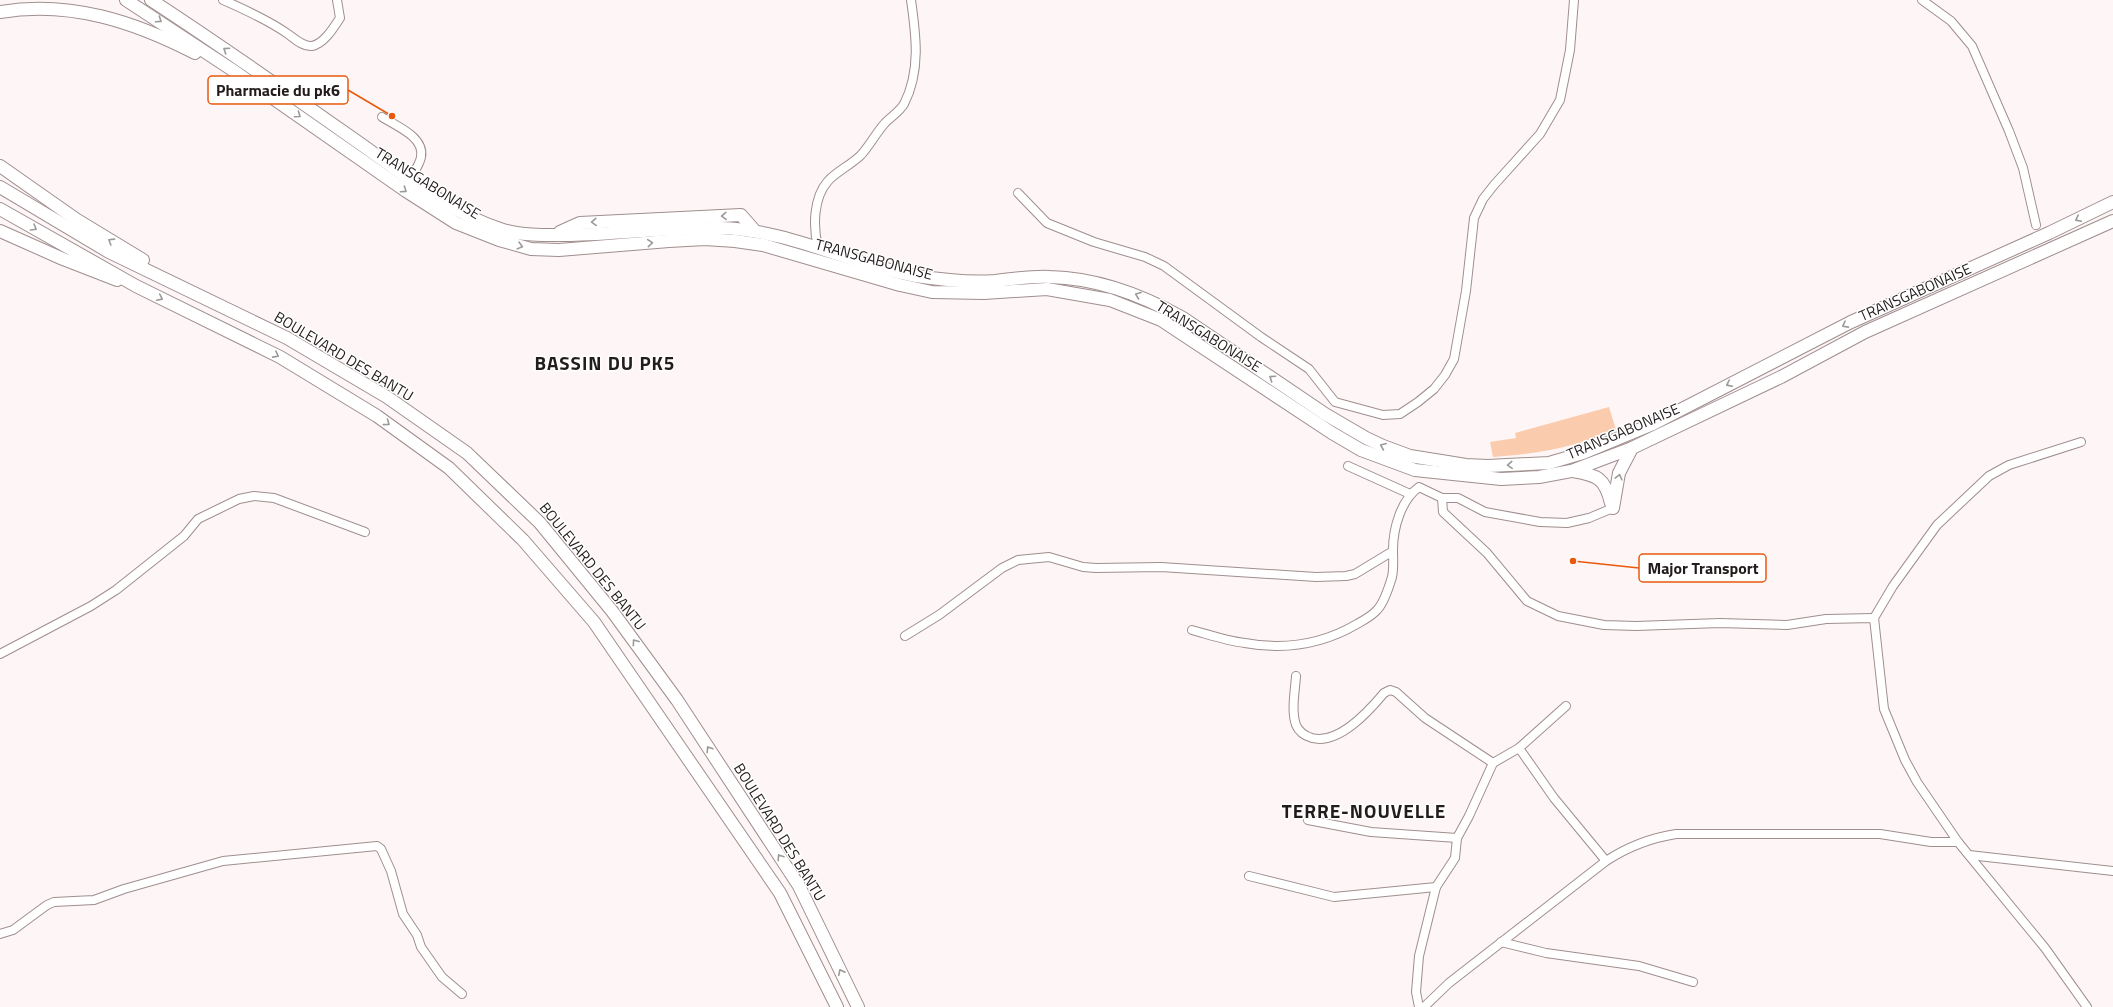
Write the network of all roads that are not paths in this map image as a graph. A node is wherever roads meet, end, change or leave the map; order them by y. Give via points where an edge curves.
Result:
1 (126, 0) edge
2 (151, 0) edge
3 (223, 0) edge
4 (338, 0) edge
5 (912, 0) edge
6 (1574, 0) edge
7 (1922, 0) edge
8 (0, 12) edge
9 (218, 60) junction
10 (382, 117) dead end
11 (0, 166) edge
12 (410, 179) junction
13 (0, 187) edge
14 (1018, 193) dead end
15 (2113, 202) edge
16 (0, 209) edge
17 (2113, 220) edge
18 (2036, 225) dead end
19 (0, 231) edge
20 (818, 247) junction
21 (179, 284) junction
22 (136, 286) junction
23 (1335, 402) junction
24 (1325, 414) junction
25 (2081, 442) dead end
26 (1632, 448) junction
27 (1348, 466) dead end
28 (1572, 471) junction
29 (1410, 494) junction
30 (1442, 498) junction
31 (1613, 508) junction
32 (365, 532) dead end
33 (1393, 551) junction
34 (1874, 618) junction
35 (1192, 630) dead end
36 (905, 636) dead end
37 (0, 654) edge
38 (1296, 676) dead end
39 (1566, 706) dead end
40 (1519, 748) junction
41 (1493, 763) junction
42 (1308, 820) dead end
43 (1457, 838) junction
44 (1958, 842) junction
45 (1969, 855) junction
46 (1606, 861) junction
47 (2113, 871) edge
48 (1248, 876) dead end
49 (1436, 887) junction
50 (0, 934) edge
51 (1501, 942) junction
52 (1693, 982) dead end
53 (462, 994) dead end
54 (837, 1007) edge
55 (858, 1007) edge
56 (1419, 1007) edge
57 (1424, 1007) edge
58 (2087, 1007) edge

1 -> 9 highway, TRANSGABONAISE
12 -> 2 highway, TRANSGABONAISE
3 - 4 street via 262,18 306,46 313,46 320,43 340,18
5 - 20 street via 917,55 911,85 903,105 861,155 827,181 818,197 815,235
6 - 23 street via 1570,50 1560,100 1540,134 1502,174 1483,199 1474,218 1458,341 1454,359 1445,375 1418,402 1400,414 1383,415
7 - 18 street via 1951,20 1972,46 2023,168
8 - 9 highway via 51,2 94,7 140,24 204,57
9 -> 28 highway, TRANSGABONAISE via 412,195 456,222 499,240 531,249 559,250 705,239 735,241 763,245 932,292 984,293 1047,289 1090,295 1133,308 1161,320 1332,433 1380,458 1415,470 1501,479 1539,477
10 - 12 street via 420,144 421,158
21 -> 11 highway via 70,216
20 -> 12 highway, TRANSGABONAISE via 755,231 700,228 556,235 526,234 504,230 476,220
13 - 21 highway, BOULEVARD DES BANTU via 109,252
14 - 23 street via 1047,223 1164,266 1308,369
15 -> 24 highway, TRANSGABONAISE via 1851,322 1653,424 1583,453 1549,463 1466,465 1410,456 1366,438
16 -> 22 highway
17 - 26 highway, TRANSGABONAISE via 1865,332 1781,377
19 - 22 highway via 103,277
24 -> 20 highway, TRANSGABONAISE via 1183,318 1139,295 1068,278 978,281 931,278 898,272
55 -> 21 highway, BOULEVARD DES BANTU via 795,879 677,700 612,611 540,523 467,453 387,397 287,338
22 -> 54 highway via 280,357 377,416 449,468 523,540 594,622 780,893
23 - 24 street
25 - 34 street via 2009,465 1989,476 1937,525 1893,586
26 - 28 highway, TRANSGABONAISE
31 -> 26 highway via 1620,470
27 - 29 street
28 - 31 highway via 1586,473 1601,480 1608,489
29 - 30 street via 1419,487
29 - 33 street via 1397,523
30 - 31 street via 1458,498 1485,512 1540,522 1567,523 1589,518
30 - 34 street via 1443,512 1487,553 1517,591 1527,601 1558,616 1604,625 1636,626 1720,623 1787,625 1826,619
32 - 37 street via 274,498 254,496 239,499 198,519 184,536 116,590
33 - 35 street via 1392,576 1378,610 1346,630 1320,641 1290,645 1246,644
33 - 36 street via 1355,574 1316,577 1161,567 1096,568 1048,557 1024,559 1002,568 939,615
34 - 44 street via 1882,674 1881,692 1891,729 1917,782
38 - 41 street via 1296,726 1308,737 1318,740 1330,738 1346,730 1390,690 1396,692 1425,718
39 - 40 street
40 - 41 street
40 - 46 street via 1554,798
41 - 43 street via 1470,816
42 - 43 street via 1371,832
43 - 49 street via 1455,858
44 - 45 street
44 - 46 street via 1931,842 1880,834 1676,834 1625,848
45 - 47 street
45 - 58 street via 2045,948
46 - 51 street
48 - 49 street via 1334,897
49 - 56 street via 1419,956 1416,992
50 - 53 street via 13,930 54,902 94,900 223,861 377,846 381,849 391,872 403,914 417,935 421,947 442,977
51 - 52 street via 1546,953 1639,966
51 - 57 street via 1449,983

